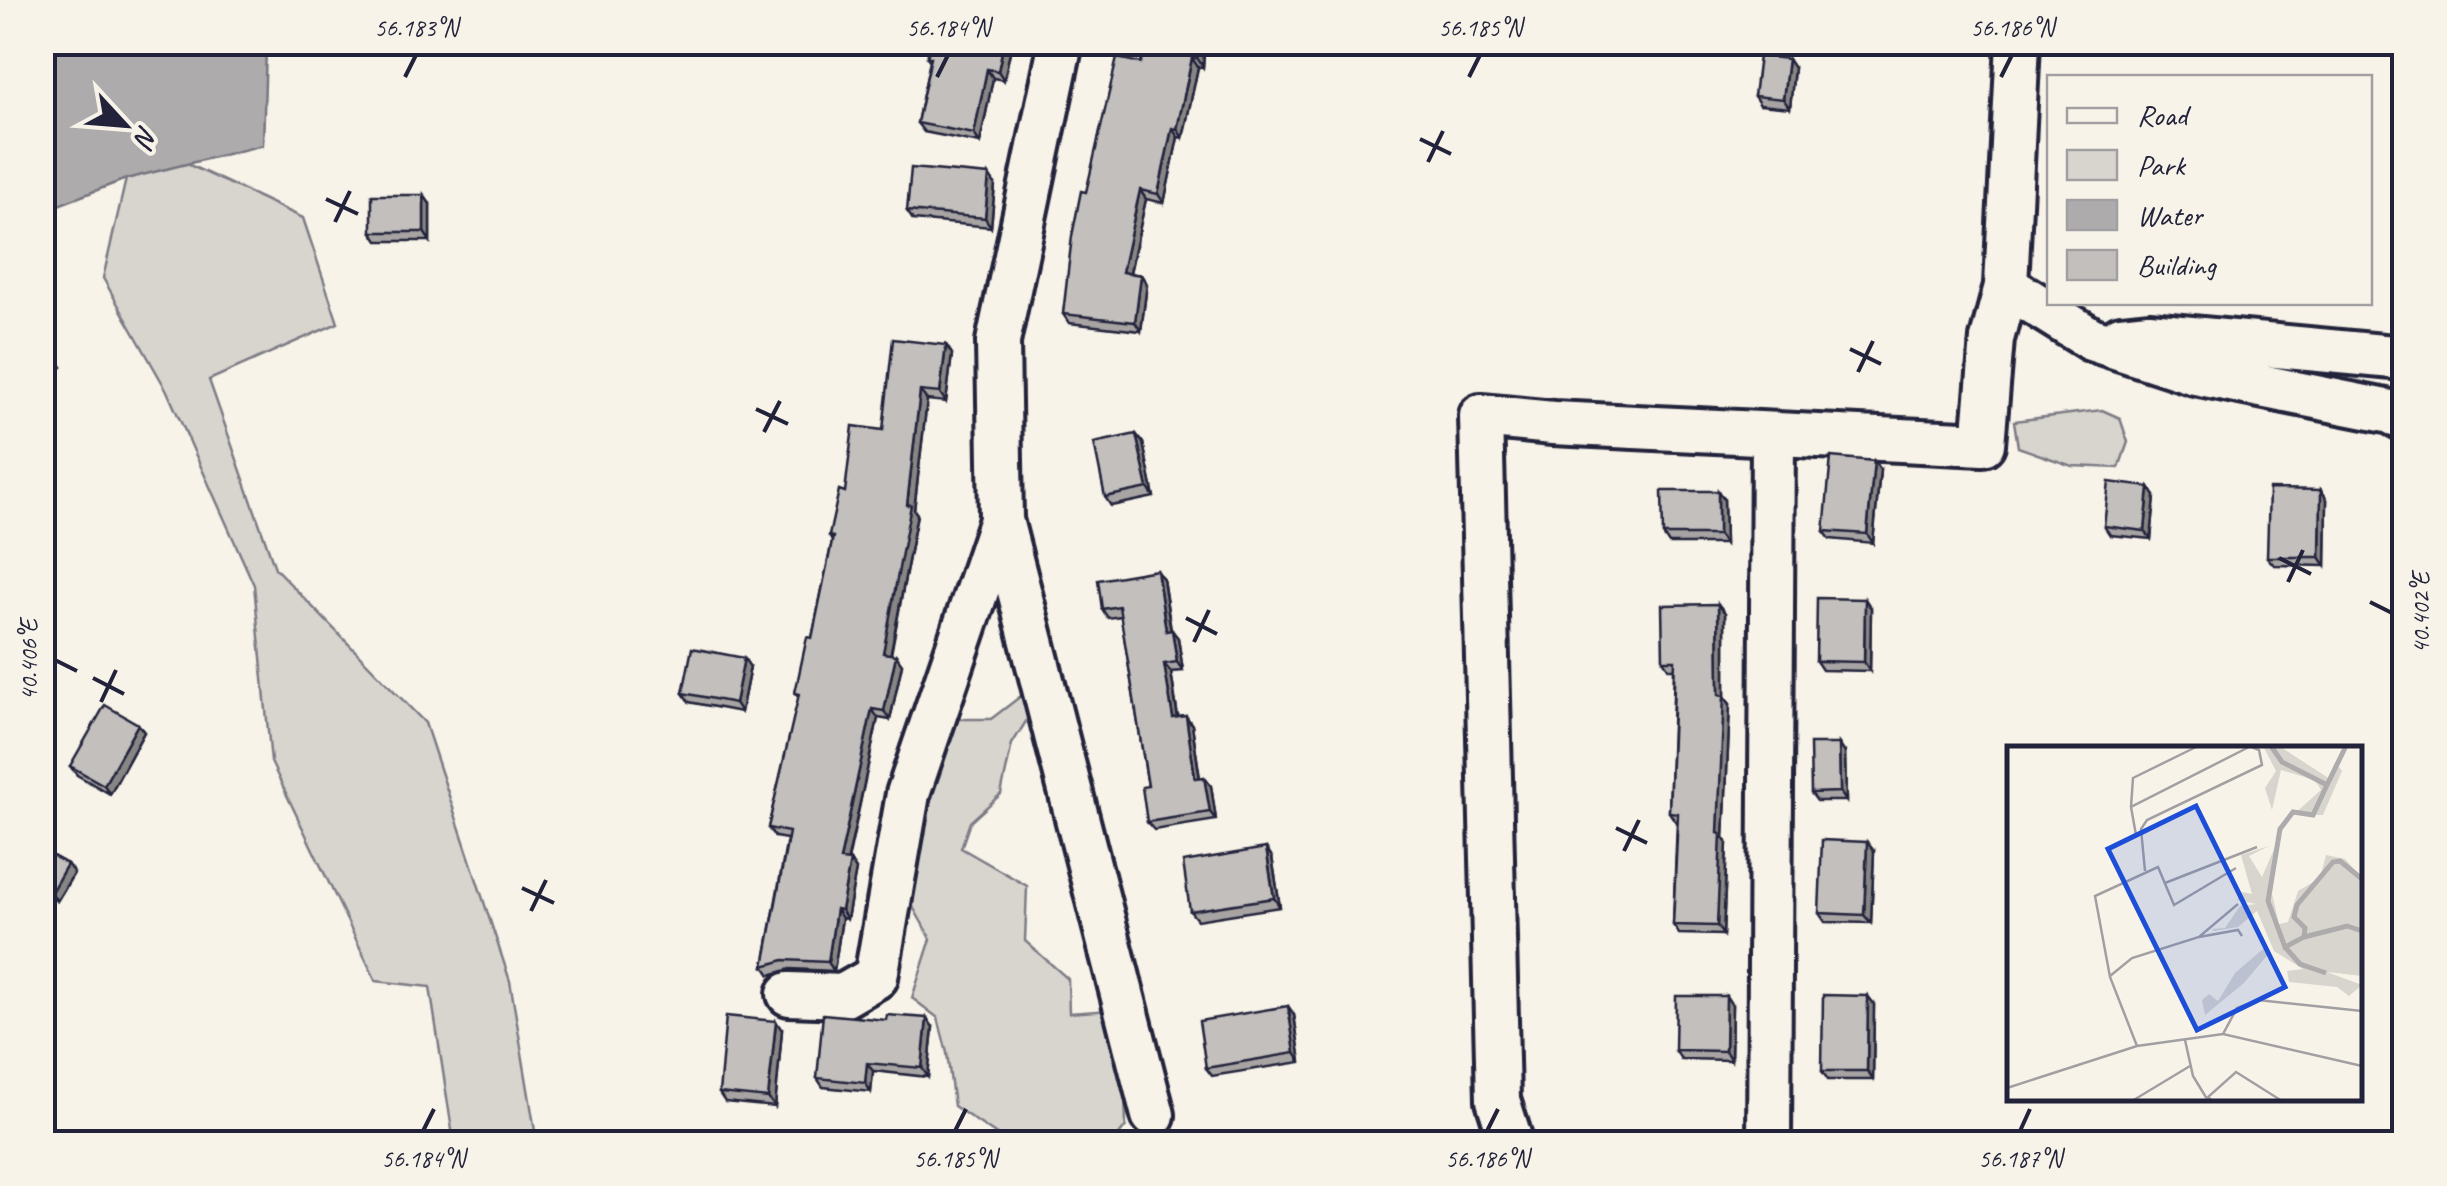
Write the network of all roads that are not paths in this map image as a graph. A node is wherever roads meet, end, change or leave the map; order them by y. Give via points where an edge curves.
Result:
1 (1061, 42) edge
2 (2018, 42) edge
3 (2006, 286) junction
4 (2091, 340) junction
5 (2404, 358) edge
6 (2404, 419) edge
7 (1772, 434) junction
8 (1001, 520) junction
9 (789, 994) dead end
10 (1153, 1114) dead end
11 (1512, 1144) edge
12 (1768, 1144) edge

1 - 8 street via 998,342
2 - 3 street
3 - 4 street
3 - 7 street via 1992,338 1983,444
4 - 5 street via 2149,334
4 - 6 street via 2195,373
7 - 11 street via 1481,416 1498,1100
7 - 12 street
8 - 9 street via 908,794 876,977 843,996
8 - 10 street

